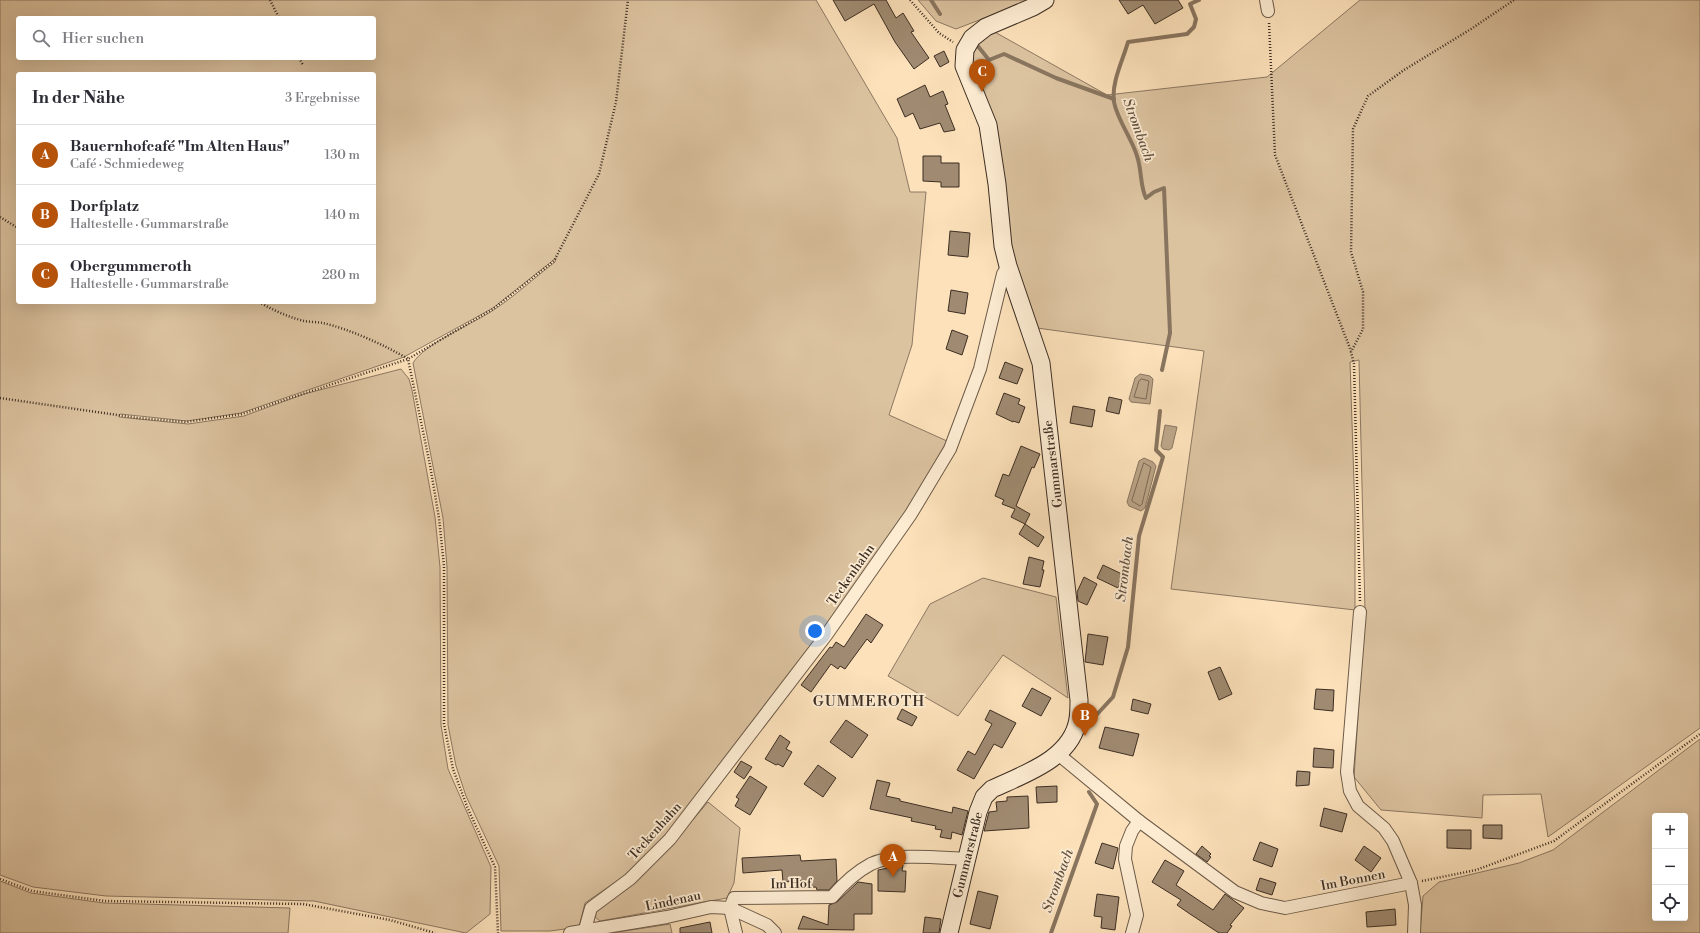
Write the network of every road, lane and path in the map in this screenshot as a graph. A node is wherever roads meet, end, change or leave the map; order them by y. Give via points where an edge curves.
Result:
1 (270, 0) edge
2 (628, 0) edge
3 (910, 0) edge
4 (1045, 0) edge
5 (1514, 0) edge
6 (1267, 6) edge
7 (278, 16) edge
8 (965, 50) junction
9 (300, 60) edge
10 (303, 65) dead end
11 (0, 217) edge
12 (16, 227) edge
13 (1008, 266) junction
14 (263, 304) edge
15 (1351, 352) junction
16 (408, 359) junction
17 (0, 398) edge
18 (1360, 612) joint
19 (1700, 734) edge
20 (1058, 754) junction
21 (1139, 821) junction
22 (966, 859) junction
23 (0, 878) edge
24 (1412, 883) junction
25 (730, 908) junction
26 (584, 932) edge
27 (436, 933) edge
28 (498, 933) edge
29 (570, 933) edge
30 (736, 933) edge
31 (775, 933) edge
32 (949, 933) edge
33 (1132, 933) edge
34 (1414, 933) edge

1 - 7 path
2 - 16 path via 616,102 599,174 554,261 493,309
3 - 8 path via 939,33
4 - 8 street via 986,27 972,38
5 - 15 path via 1368,96 1353,129 1351,252 1362,292 1363,329
6 - 15 path via 1275,155
8 - 13 street, Gummarstraße via 964,66 988,126 1003,246
9 - 10 path
11 - 12 path
13 - 20 street, Gummarstraße via 1041,363 1079,700 1078,720 1072,736
13 - 26 street, Teckenhahn via 1003,274 980,369 950,449 911,514 827,634 674,832 630,878 591,908
14 - 16 path via 282,314 304,321 323,323 362,337
15 - 18 path via 1354,364 1359,497
16 - 17 path via 242,414 186,422 138,418
16 - 28 path via 430,465 444,566 444,724 453,769 495,867
18 - 24 street, Im Bonnen via 1347,772 1350,791 1358,806 1384,828 1393,840
19 - 24 path via 1554,841 1476,870
20 - 21 street, Im Bonnen
20 - 22 street, Gummarstraße via 992,789 984,797
21 - 24 street, Im Bonnen via 1235,892 1261,903 1285,908
21 - 33 street via 1126,846 1126,859 1137,915
22 - 25 street, Im Hof via 888,858 872,864 846,881 832,897 734,898
22 - 32 street, Gummarstraße
23 - 27 path via 32,891 105,901 303,904 390,920
24 - 34 street via 1415,905
25 - 26 street, Lindenau via 711,907
25 - 30 street
25 - 31 street, Lindenau via 767,925
26 - 29 street, Lindenau

